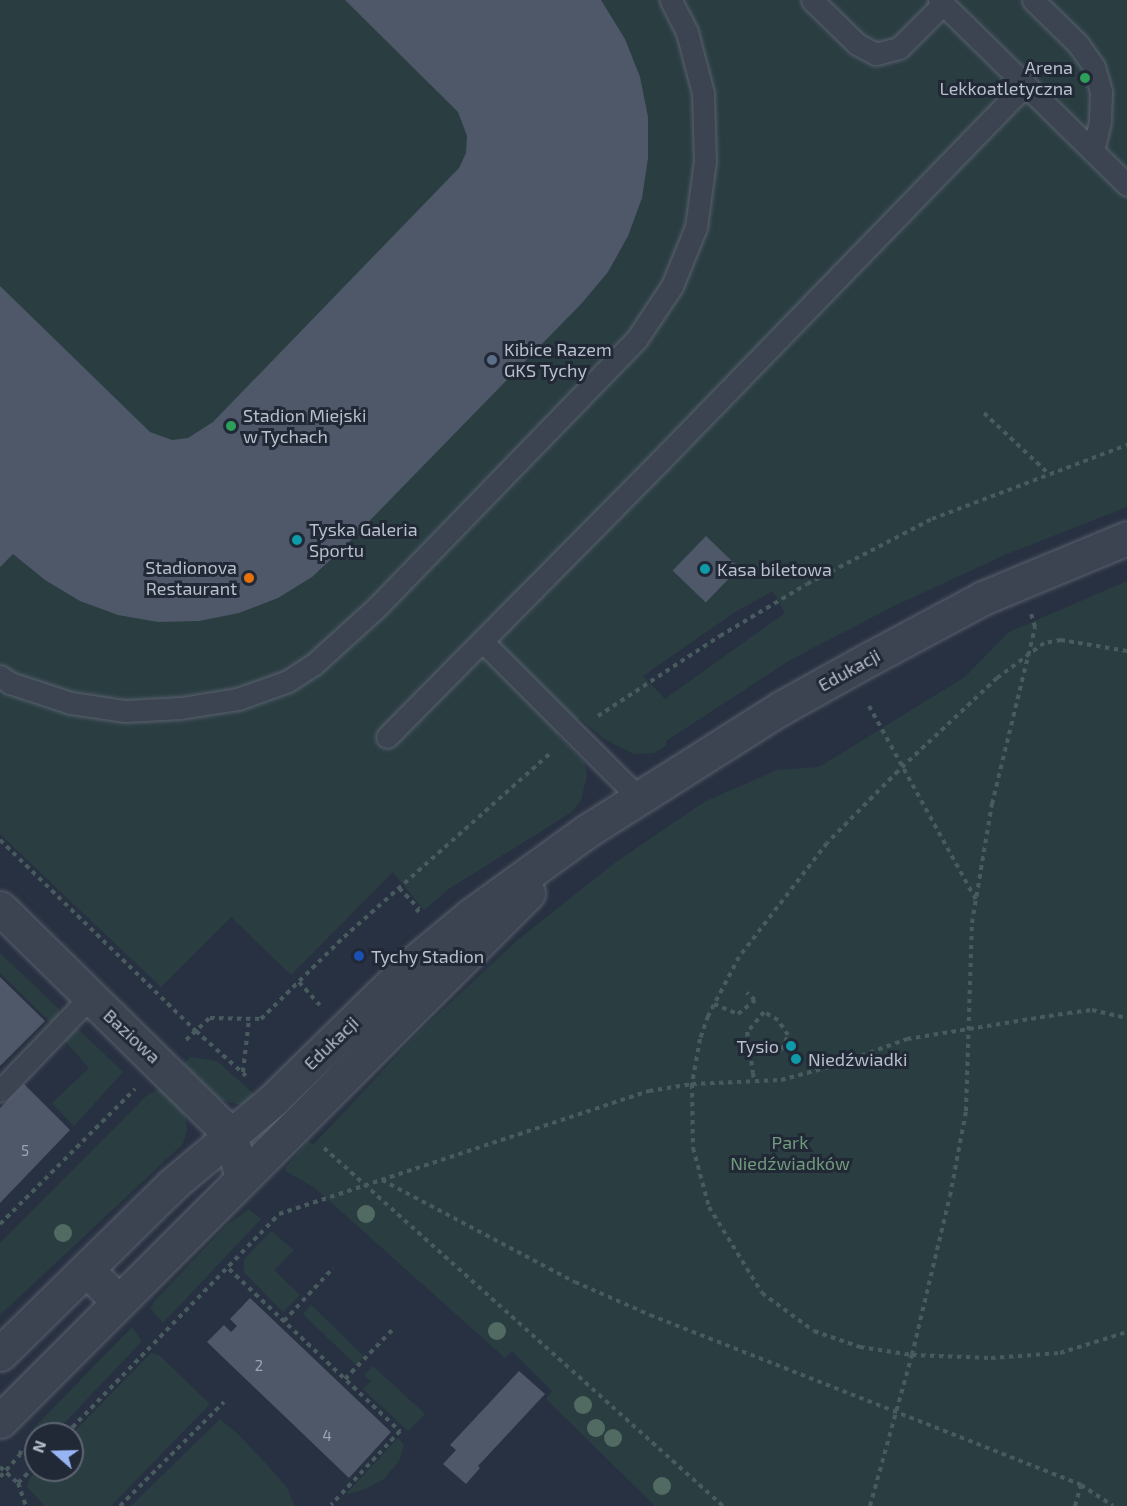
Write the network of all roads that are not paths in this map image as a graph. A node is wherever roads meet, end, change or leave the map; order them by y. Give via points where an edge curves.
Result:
1 (671, 0) edge
2 (812, 0) edge
3 (1033, 0) edge
4 (941, 2) edge
5 (1026, 84) junction
6 (1093, 150) junction
7 (1127, 185) edge
8 (1127, 538) edge
9 (482, 641) junction
10 (0, 676) edge
11 (387, 737) dead end
12 (638, 796) junction
13 (587, 831) junction
14 (0, 908) edge
15 (90, 997) junction
16 (0, 1091) edge
17 (230, 1134) junction
18 (242, 1177) junction
19 (87, 1270) junction
20 (119, 1302) junction
21 (0, 1354) edge
22 (0, 1421) edge

1 - 10 lane via 687,32 703,93 705,161 696,227 672,286 636,340 377,607 313,665 288,681 238,699 125,711 71,703
2 - 4 lane via 857,44 876,54 899,48
3 - 6 lane via 1078,44 1094,67 1101,92 1100,122
4 - 5 lane
5 - 6 lane
5 - 9 lane
6 - 7 lane
8 - 12 street, Edukacji via 983,598 781,708
9 - 11 lane
9 - 12 lane
12 - 13 street, Edukacji
13 - 17 street, Edukacji via 411,964 273,1100
13 - 18 street, Edukacji via 489,934
14 - 15 street, Baziowa
15 - 16 lane
15 - 17 street, Baziowa
17 - 18 street, Baziowa
17 - 19 street, Edukacji via 173,1184
18 - 20 street, Edukacji
19 - 20 street
19 - 21 street, Edukacji
20 - 22 street, Edukacji

